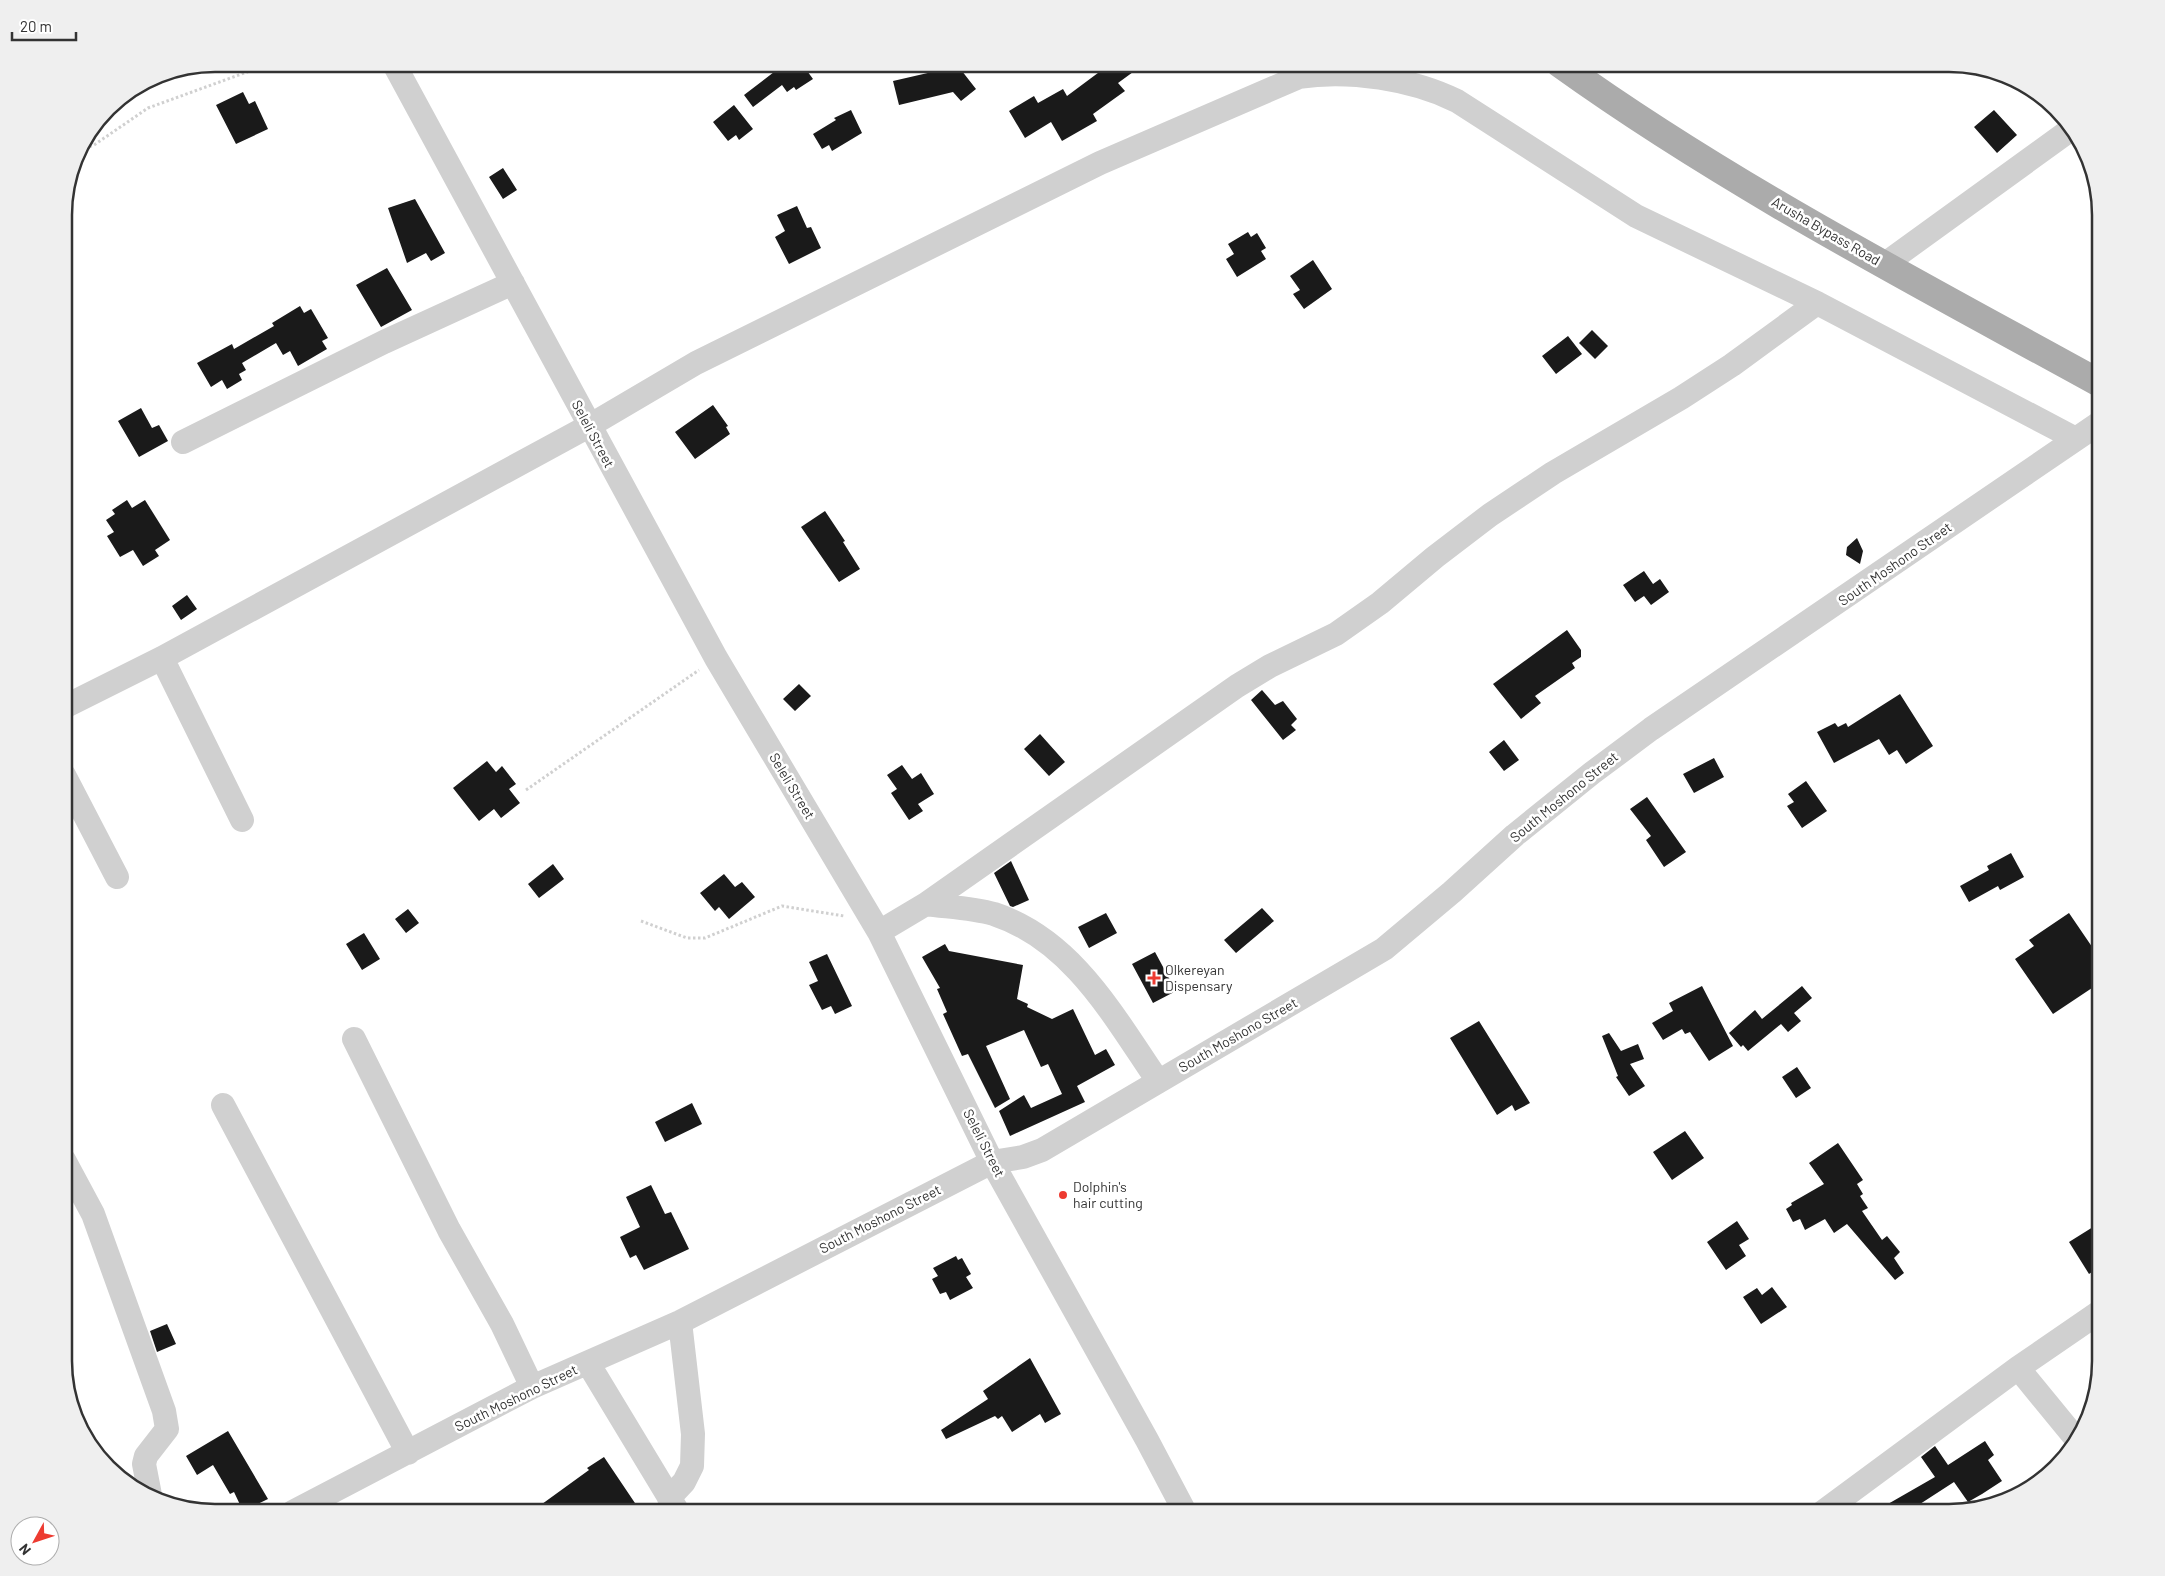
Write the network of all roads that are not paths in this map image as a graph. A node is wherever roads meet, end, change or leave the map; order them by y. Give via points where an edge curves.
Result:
1 (399, 73) edge
2 (1573, 73) edge
3 (2066, 133) edge
4 (1885, 264) junction
5 (513, 283) junction
6 (1817, 303) junction
7 (2092, 379) edge
8 (589, 426) junction
9 (2092, 428) edge
10 (2076, 439) junction
11 (183, 442) dead end
12 (162, 658) junction
13 (73, 702) edge
14 (73, 792) edge
15 (242, 820) dead end
16 (117, 877) dead end
17 (926, 904) junction
18 (875, 926) junction
19 (354, 1038) dead end
20 (1158, 1081) junction
21 (223, 1105) dead end
22 (992, 1162) junction
23 (73, 1177) edge
24 (2092, 1317) edge
25 (680, 1322) junction
26 (588, 1363) junction
27 (2018, 1368) junction
28 (532, 1388) junction
29 (2072, 1434) edge
30 (408, 1453) junction
31 (148, 1487) edge
32 (309, 1504) edge
33 (673, 1504) edge
34 (674, 1504) edge
35 (1180, 1504) edge
36 (1834, 1504) edge

1 - 5 street, Seleli Street
2 - 4 main road, Arusha Bypass Road via 1716,167
3 - 4 street
4 - 7 main road, Arusha Bypass Road
5 - 8 street, Seleli Street
5 - 11 street via 384,342
6 - 8 street via 1636,216 1441,93 1422,85 1356,75 1319,74 1299,77 1100,163 696,363
6 - 10 street
6 - 17 street via 1732,365 1553,473 1490,516 1336,634 1237,686
8 - 12 street
8 - 18 street, Seleli Street via 716,658
9 - 10 street, South Moshono Street
10 - 20 street, South Moshono Street via 1651,729 1515,836 1384,949
12 - 13 street
12 - 15 street
14 - 16 street
17 - 18 street
17 - 20 street via 993,914 1032,930 1065,957 1098,992
18 - 22 street, Seleli Street
19 - 28 street
20 - 22 street, South Moshono Street via 1042,1150
21 - 30 street
22 - 25 street, South Moshono Street
22 - 35 street, Seleli Street
23 - 31 street via 93,1214 164,1411 167,1429 146,1456 144,1464
24 - 27 street
25 - 26 street, South Moshono Street
25 - 34 street via 693,1434 692,1466
26 - 28 street, South Moshono Street
26 - 33 street
27 - 29 street
27 - 36 street
28 - 30 street, South Moshono Street
30 - 32 street, South Moshono Street

